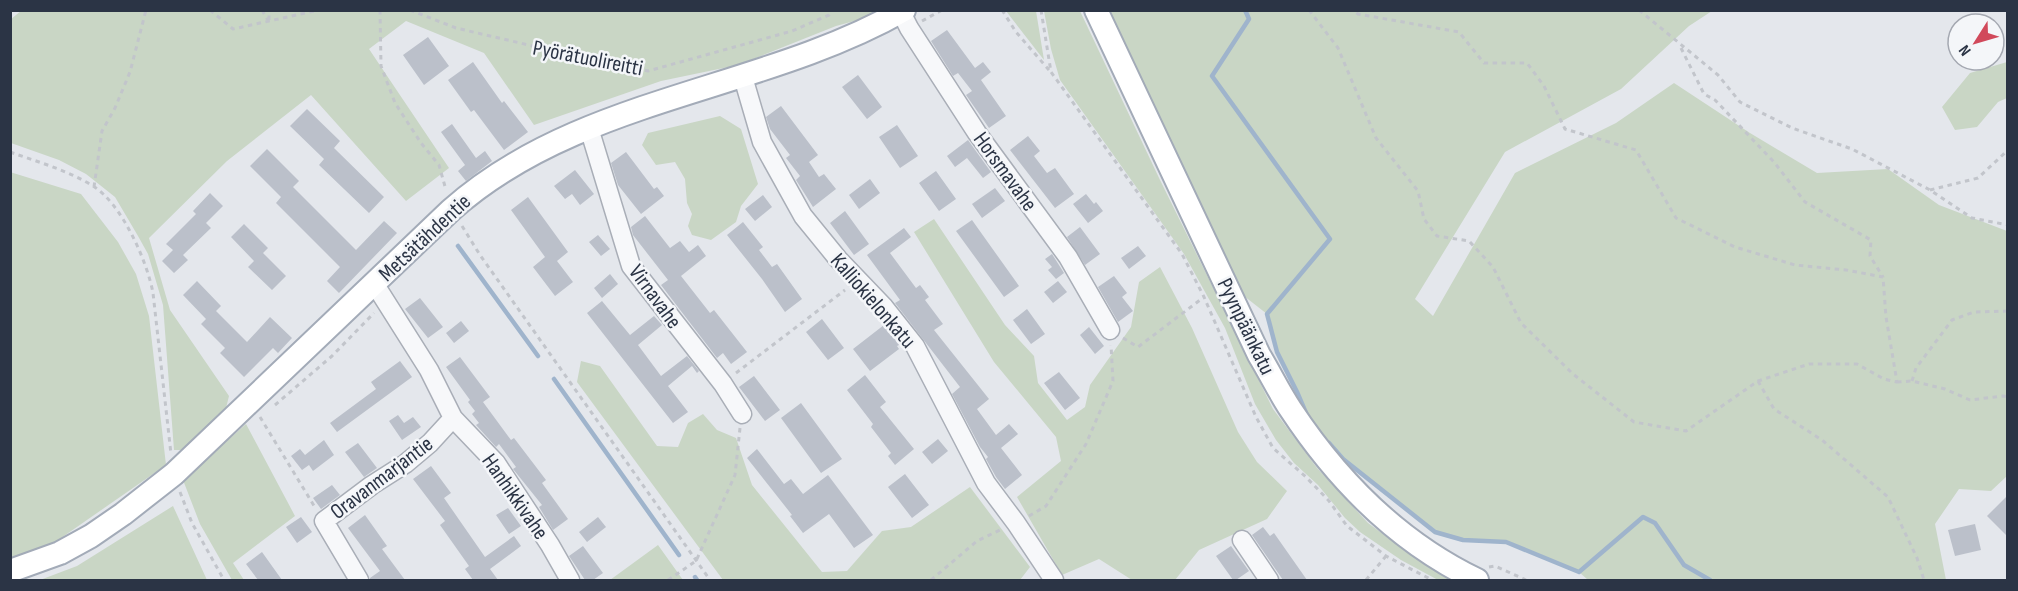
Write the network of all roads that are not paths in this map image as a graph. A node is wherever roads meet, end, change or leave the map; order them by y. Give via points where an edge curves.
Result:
1 (1096, 10) edge
2 (905, 17) edge
3 (743, 77) junction
4 (590, 128) junction
5 (380, 292) junction
6 (1110, 330) road end
7 (742, 414) road end
8 (453, 418) junction
9 (1242, 540) dead end
10 (10, 571) edge
11 (359, 580) edge
12 (570, 580) edge
13 (1054, 580) edge
14 (1269, 580) edge
15 (1476, 580) edge

1 - 15 main road, Pyynpäänkatu via 1259,355 1290,408 1318,449 1378,514
2 - 3 main road, Metsätähdentie
2 - 6 street, Horsmavahe via 977,133 1068,257
3 - 4 main road, Metsätähdentie
3 - 13 street, Kalliokielonkatu via 762,142 803,216 915,346 974,463
4 - 5 main road, Metsätähdentie via 522,158 484,183 456,217
4 - 7 street, Virnavahe via 631,266
5 - 8 street, Oravanmarjantie via 429,370
5 - 10 main road, Metsätähdentie via 254,410 123,514 60,554
8 - 11 street, Oravanmarjantie via 405,464 324,521
8 - 12 street, Hanhikkivahe via 496,463
9 - 14 street

